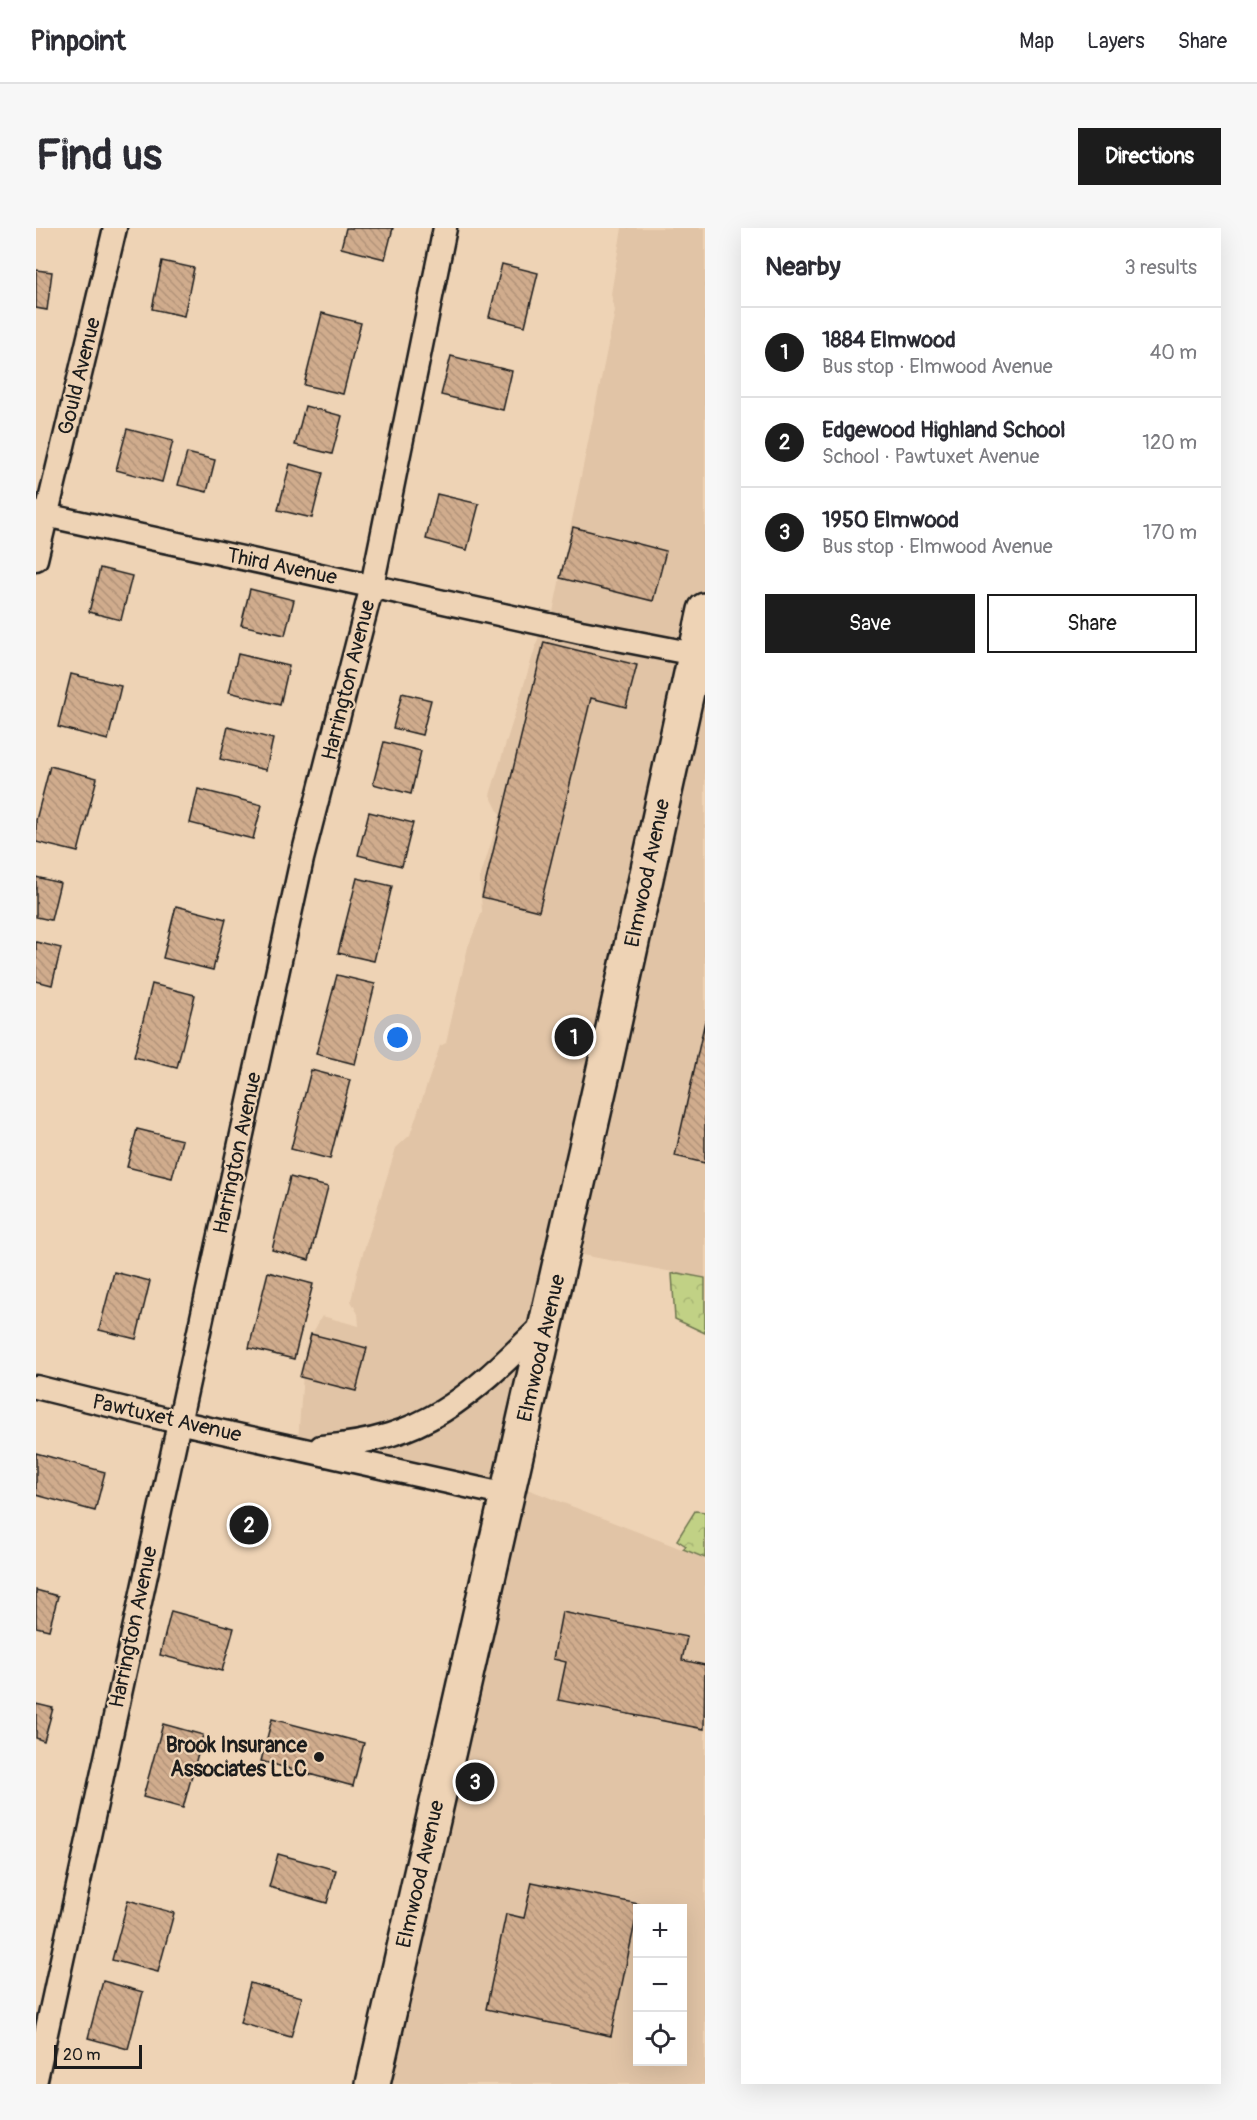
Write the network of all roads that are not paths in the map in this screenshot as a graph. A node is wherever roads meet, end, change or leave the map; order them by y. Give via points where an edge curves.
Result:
1 (115, 228) edge
2 (445, 228) edge
3 (40, 514) edge
4 (36, 559) edge
5 (372, 586) junction
6 (705, 610) edge
7 (700, 655) edge
8 (546, 1322) junction
9 (36, 1387) edge
10 (178, 1422) junction
11 (299, 1448) junction
12 (507, 1495) junction
13 (36, 2079) edge
14 (373, 2084) edge

1 - 3 street, Gould Avenue
2 - 5 street, Harrington Avenue
3 - 4 street, Gould Avenue
3 - 5 street, Third Avenue
5 - 7 street, Third Avenue
5 - 10 street, Harrington Avenue via 302,859
6 - 7 main road, Elmwood Avenue
7 - 8 main road, Elmwood Avenue
8 - 11 street, Pawtuxet Avenue via 482,1384 438,1416 396,1434 344,1445
8 - 12 main road, Elmwood Avenue
9 - 10 street, Pawtuxet Avenue
10 - 11 street, Pawtuxet Avenue
10 - 13 street, Harrington Avenue
11 - 12 street, Pawtuxet Avenue
12 - 14 main road, Elmwood Avenue

